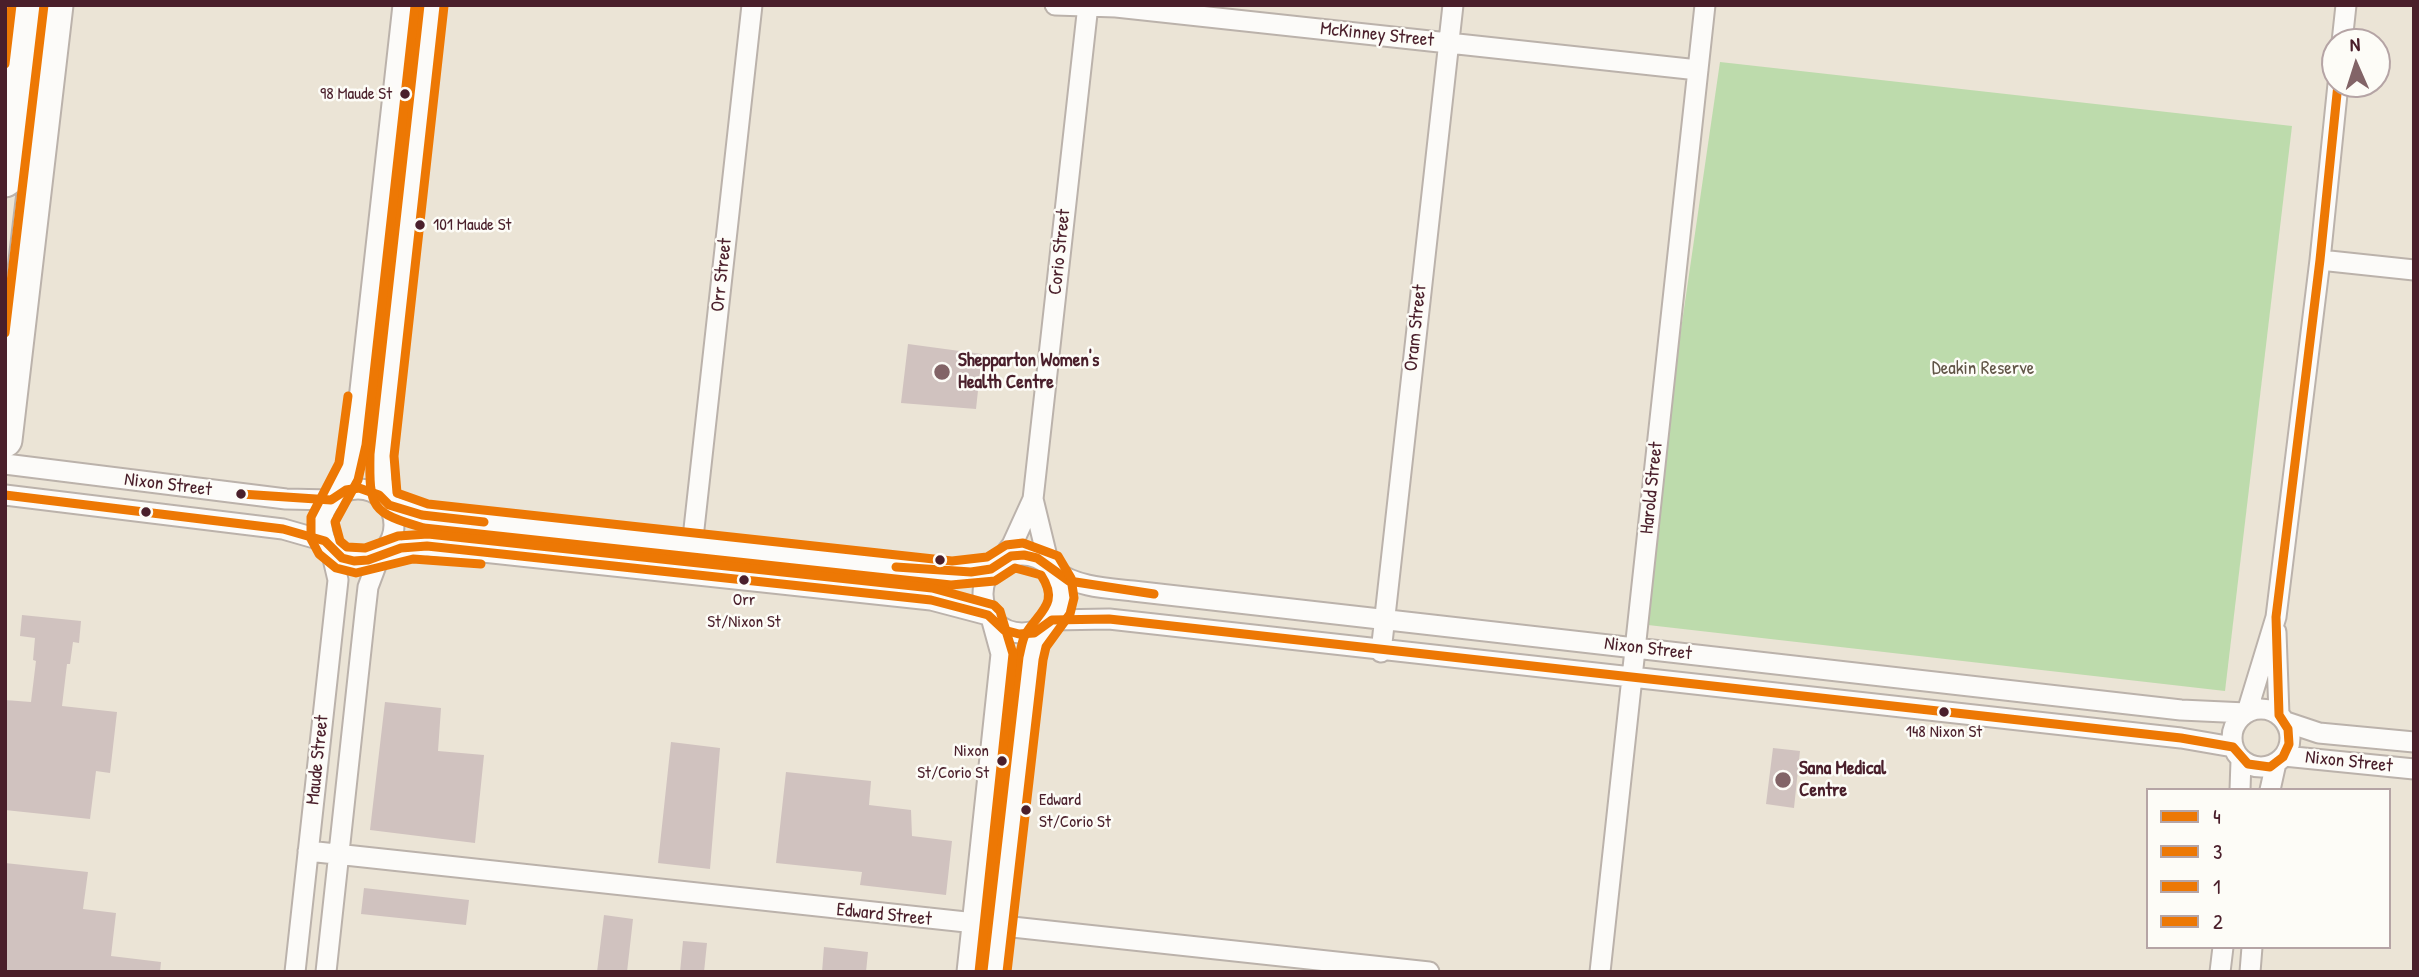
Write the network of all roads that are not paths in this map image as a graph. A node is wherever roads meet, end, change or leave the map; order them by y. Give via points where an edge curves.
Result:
1 (24, 5) edge
2 (56, 5) edge
3 (404, 5) edge
4 (432, 5) edge
5 (752, 5) edge
6 (1055, 5) edge
7 (1453, 5) edge
8 (1705, 5) edge
9 (2346, 5) edge
10 (1088, 6) edge
11 (2344, 28) edge
12 (1449, 43) junction
13 (1698, 70) junction
14 (2337, 98) edge
15 (388, 143) junction
16 (416, 146) junction
17 (5, 180) edge
18 (2320, 260) junction
19 (2414, 270) edge
20 (368, 322) junction
21 (397, 325) junction
22 (5, 440) edge
23 (5, 464) edge
24 (5, 495) edge
25 (333, 498) junction
26 (1033, 499) junction
27 (388, 504) junction
28 (328, 545) junction
29 (692, 545) junction
30 (381, 554) junction
31 (995, 566) junction
32 (1051, 568) junction
33 (689, 574) junction
34 (2276, 617) junction
35 (990, 618) junction
36 (1384, 618) junction
37 (1050, 623) junction
38 (1635, 648) junction
39 (1381, 652) junction
40 (1632, 675) junction
41 (2247, 713) junction
42 (2283, 719) junction
43 (2414, 742) edge
44 (2237, 753) junction
45 (2280, 760) junction
46 (2414, 769) edge
47 (2240, 788) edge
48 (2271, 788) edge
49 (308, 851) junction
50 (339, 854) junction
51 (972, 925) junction
52 (1000, 928) junction
53 (2223, 949) edge
54 (2252, 949) edge
55 (295, 972) edge
56 (326, 972) edge
57 (967, 972) edge
58 (995, 972) edge
59 (1429, 972) edge
60 (1600, 972) edge
61 (2220, 972) edge
62 (2250, 972) edge

1 - 17 highway
2 - 22 highway
3 - 15 street
4 - 16 street
5 - 29 street, Orr Street
6 - 10 street, McKinney Street
7 - 12 street, Oram Street
8 - 13 street, Harold Street
9 - 11 street
10 - 12 street, McKinney Street
10 - 26 street, Corio Street
12 - 13 street, McKinney Street
12 - 36 street, Oram Street
13 - 38 street, Harold Street
14 - 18 street
15 - 16 street
15 - 20 street
16 - 21 street
18 - 19 street
18 - 34 street
20 - 21 street
20 - 25 street via 354,444 347,475
21 - 27 street via 382,455
23 - 25 street, Nixon Street via 286,499
24 - 28 street, Nixon Street via 283,529
25 - 27 street via 359,488 379,495
25 - 28 street via 322,520
26 - 31 street, Corio Street via 1012,545
26 - 32 street, Corio Street
27 - 29 street via 425,516
27 - 30 street via 394,515 393,535
28 - 30 street via 342,558 354,561
28 - 49 street, Maude Street via 338,580
29 - 31 street via 952,573
29 - 33 street, Orr Street
30 - 33 street via 427,546
30 - 50 street, Maude Street via 365,613
31 - 32 street via 1024,555
31 - 35 street via 982,592
32 - 36 street, Nixon Street via 1069,581 1089,586
32 - 37 street via 1062,596
33 - 35 street via 931,600
34 - 41 street
34 - 42 street
35 - 37 street via 1018,634 1034,633
35 - 51 street via 1001,654
36 - 38 street, Nixon Street
36 - 39 street, Oram Street
37 - 39 street, Nixon Street via 1109,619
37 - 52 street via 1035,642 1031,658
38 - 40 street, Harold Street
38 - 41 street, Nixon Street via 2181,710
39 - 40 street, Nixon Street
40 - 44 street, Nixon Street via 2180,738
40 - 60 street, Harold Street
41 - 42 street via 2264,709
41 - 44 street via 2234,728
42 - 43 street, Nixon Street via 2319,733
42 - 45 street via 2291,740
44 - 45 street via 2255,767
44 - 47 street
45 - 46 street, Nixon Street
45 - 48 street
49 - 50 street, Edward Street
49 - 55 street, Maude Street
50 - 51 street, Edward Street
50 - 56 street, Maude Street
51 - 52 street, Edward Street
51 - 57 street
52 - 58 street
52 - 59 street, Edward Street
53 - 61 street
54 - 62 street

